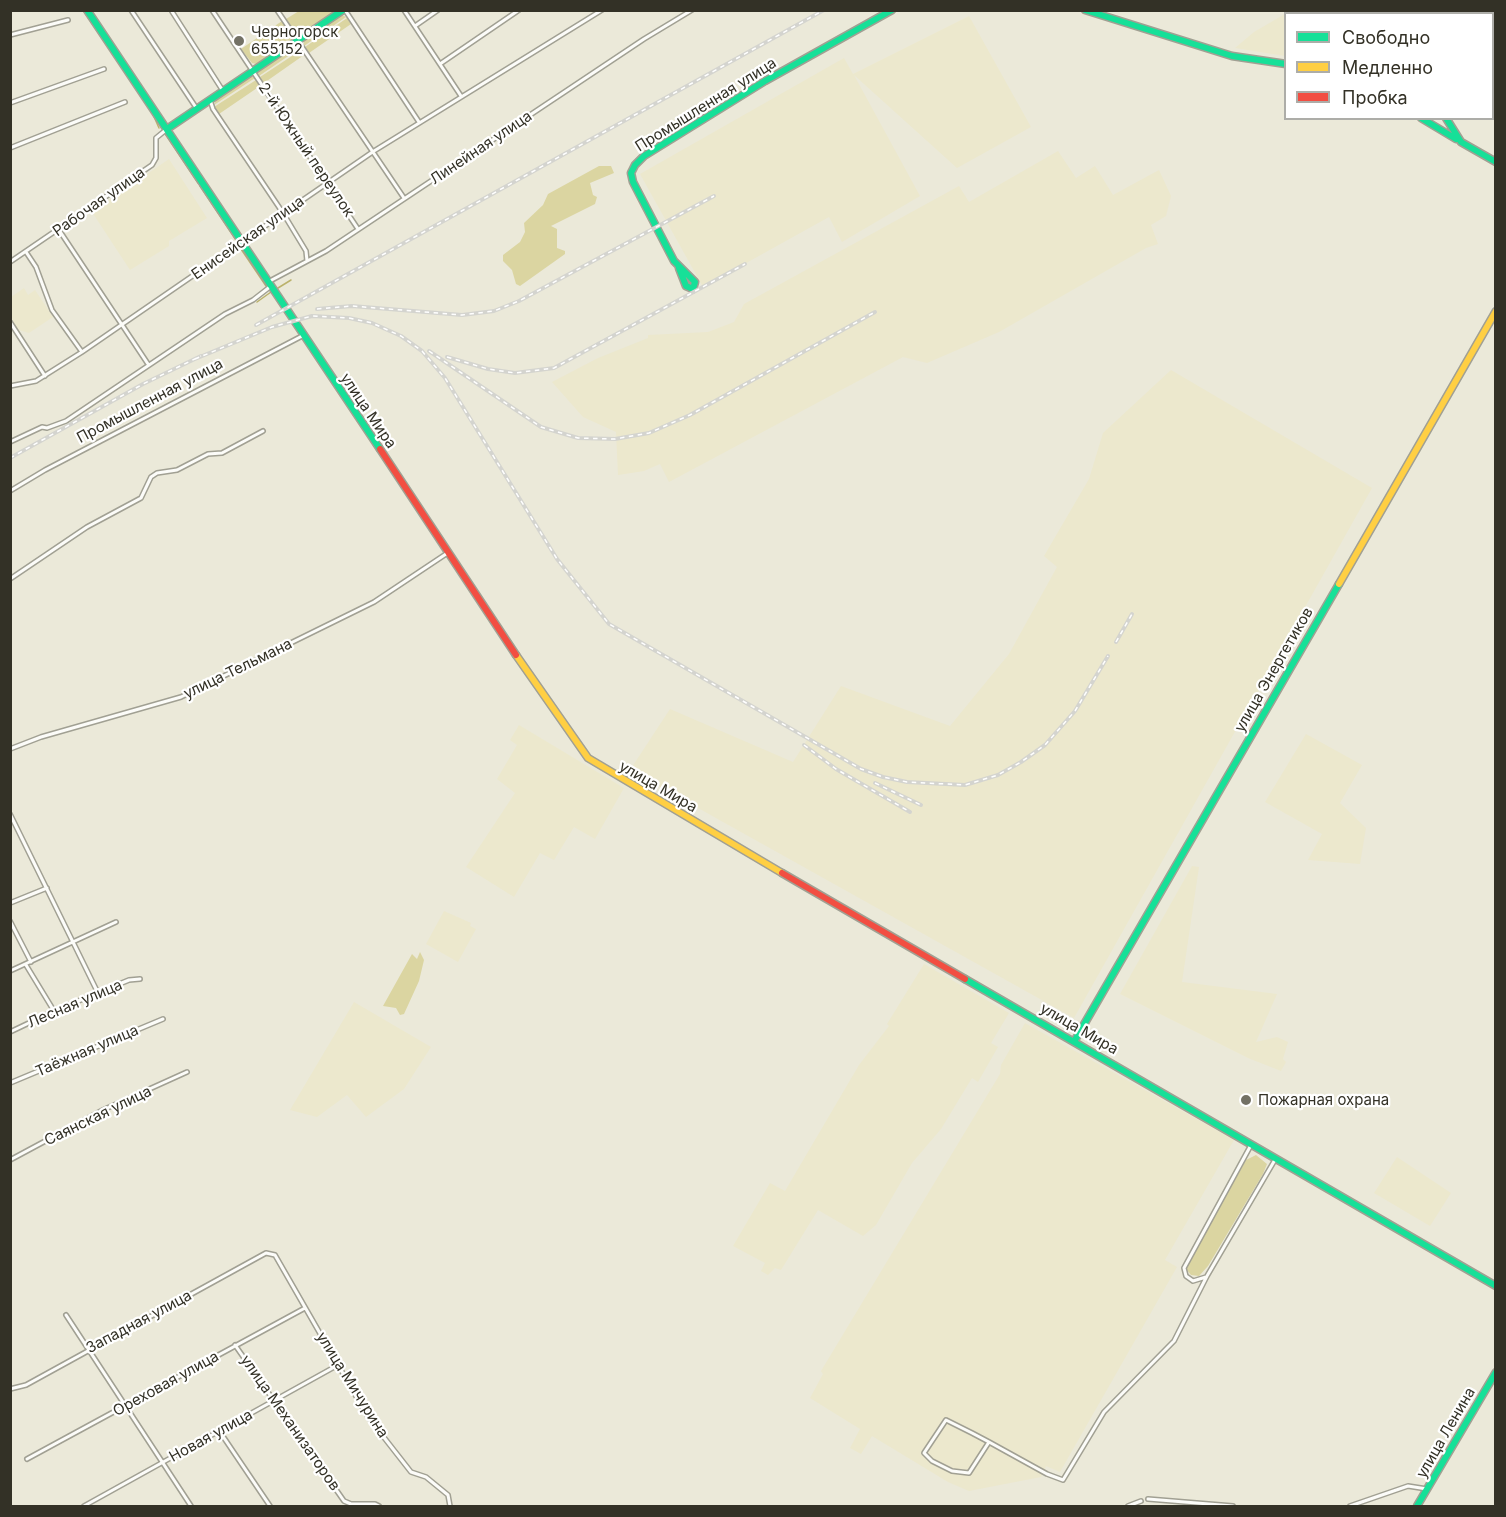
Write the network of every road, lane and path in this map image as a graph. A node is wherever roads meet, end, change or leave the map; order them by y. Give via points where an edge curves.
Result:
1 (87, 10) edge
2 (131, 10) edge
3 (171, 10) edge
4 (212, 10) edge
5 (278, 10) edge
6 (344, 10) edge
7 (404, 10) edge
8 (438, 10) edge
9 (519, 10) edge
10 (602, 10) edge
11 (692, 10) edge
12 (892, 10) edge
13 (1085, 10) edge
14 (68, 20) dead end
15 (415, 26) junction
16 (10, 35) edge
17 (298, 41) junction
18 (440, 64) junction
19 (1284, 64) edge
20 (104, 69) dead end
21 (253, 71) junction
22 (223, 91) junction
23 (461, 96) junction
24 (210, 100) junction
25 (125, 102) dead end
26 (10, 103) edge
27 (197, 109) junction
28 (1424, 120) edge
29 (1447, 120) edge
30 (419, 122) junction
31 (167, 129) junction
32 (151, 135) dead end
33 (156, 138) junction
34 (1461, 142) junction
35 (10, 148) edge
36 (374, 151) junction
37 (1496, 162) edge
38 (328, 183) junction
39 (404, 198) junction
40 (283, 213) junction
41 (358, 229) junction
42 (59, 230) junction
43 (242, 243) junction
44 (26, 252) junction
45 (307, 261) junction
46 (10, 262) edge
47 (679, 268) dead end
48 (270, 284) junction
49 (1496, 311) edge
50 (10, 322) edge
51 (121, 325) junction
52 (304, 335) junction
53 (82, 352) junction
54 (148, 364) junction
55 (45, 376) junction
56 (10, 386) edge
57 (263, 431) dead end
58 (10, 442) edge
59 (10, 491) edge
60 (449, 552) junction
61 (10, 579) edge
62 (10, 749) edge
63 (10, 814) edge
64 (12, 822) edge
65 (47, 888) junction
66 (10, 903) edge
67 (10, 921) edge
68 (116, 922) dead end
69 (74, 943) junction
70 (31, 962) junction
71 (26, 965) junction
72 (10, 971) edge
73 (140, 979) dead end
74 (98, 993) junction
75 (54, 1011) junction
76 (163, 1019) dead end
77 (10, 1032) edge
78 (1075, 1040) junction
79 (186, 1072) dead end
80 (10, 1083) edge
81 (1252, 1144) junction
82 (1276, 1158) junction
83 (10, 1160) edge
84 (266, 1253) joint
85 (1207, 1276) junction
86 (1496, 1286) edge
87 (305, 1308) junction
88 (66, 1315) dead end
89 (235, 1345) junction
90 (86, 1350) junction
91 (338, 1365) junction
92 (1496, 1372) edge
93 (10, 1389) edge
94 (274, 1401) junction
95 (124, 1408) junction
96 (220, 1432) junction
97 (989, 1442) junction
98 (27, 1459) dead end
99 (162, 1464) junction
100 (1427, 1489) junction
101 (1148, 1499) dead end
102 (1141, 1502) dead end
103 (84, 1506) edge
104 (191, 1506) edge
105 (270, 1506) edge
106 (379, 1506) edge
107 (450, 1506) edge
108 (1128, 1506) edge
109 (1233, 1506) edge
110 (1350, 1506) edge
111 (1417, 1506) edge

1 - 31 main road, улица Мира
2 - 27 street
3 - 22 street
4 - 21 street, 2-й Южный переулок
5 - 17 street
6 - 17 main road
6 - 30 street
7 - 15 street
8 - 15 street
9 - 18 street
10 - 23 street, Енисейская улица
11 - 39 street, Линейная улица
12 - 47 main road, Промышленная улица via 765,81 635,165 631,173 633,182
13 - 19 main road via 1232,56
14 - 16 street
15 - 18 street
17 - 21 main road
17 - 36 street
18 - 23 street
20 - 26 street
21 - 22 main road
21 - 38 street, 2-й Южный переулок
22 - 24 main road
23 - 30 street, Енисейская улица
24 - 27 main road
24 - 40 street
25 - 35 street
27 - 31 main road
28 - 34 main road
29 - 34 main road
30 - 36 street, Енисейская улица
31 - 33 street
31 - 43 main road, улица Мира
32 - 33 street
33 - 42 street, Рабочая улица via 152,165
34 - 37 main road
36 - 38 street, Енисейская улица
36 - 39 street
38 - 40 street, Енисейская улица
38 - 41 street, 2-й Южный переулок
39 - 41 street, Линейная улица
40 - 43 street, Енисейская улица
40 - 45 street via 306,251
41 - 45 street, Линейная улица
42 - 44 street, Рабочая улица
42 - 51 street
43 - 48 main road, улица Мира
43 - 51 street, Енисейская улица
44 - 46 street, Рабочая улица
44 - 53 street via 52,310
45 - 48 street, Линейная улица
48 - 52 main road, улица Мира
48 - 54 street, Линейная улица
49 - 78 main road, улица Энергетиков
50 - 55 street
51 - 53 street, Енисейская улица
51 - 54 street
52 - 59 street, Промышленная улица
52 - 60 main road, улица Мира
53 - 55 street, Енисейская улица
54 - 58 street, Линейная улица via 66,421
55 - 56 street, Енисейская улица
57 - 61 street via 222,453 208,454 177,470 157,473 141,498 87,527
60 - 62 street, улица Тельмана via 374,602 181,697
60 - 78 main road, улица Мира via 588,758
63 - 64 street
64 - 65 street
65 - 66 street
65 - 69 street
67 - 70 street
68 - 69 street
69 - 70 street
69 - 74 street
70 - 71 street
71 - 72 street
71 - 75 street
73 - 74 street, Лесная улица
74 - 75 street, Лесная улица
75 - 77 street, Лесная улица
76 - 80 street, Таёжная улица
78 - 81 main road, улица Мира
79 - 83 street, Саянская улица via 103,1110
81 - 82 main road, улица Мира
81 - 85 street via 1184,1268 1193,1281
82 - 85 street
82 - 86 main road, улица Мира
84 - 87 street, улица Мичурина via 275,1255
84 - 90 street, Западная улица
85 - 97 street via 1174,1341 1104,1412 1063,1480
87 - 89 street, Ореховая улица
87 - 91 street, улица Мичурина
88 - 90 street
89 - 94 street, улица Механизаторов
89 - 95 street, Ореховая улица
90 - 93 street, Западная улица via 26,1385
90 - 95 street
91 - 94 street, Новая улица
91 - 107 street, улица Мичурина via 368,1417 403,1463 448,1496
92 - 100 main road, улица Ленина
94 - 96 street, Новая улица
94 - 106 street, улица Механизаторов via 344,1501
95 - 98 street, Ореховая улица
95 - 99 street
96 - 99 street, Новая улица
96 - 105 street
97 - 97 street via 946,1420 924,1453 952,1471 969,1473
99 - 103 street, Новая улица
99 - 104 street
100 - 110 street via 1408,1486
100 - 111 main road, улица Ленина
101 - 109 street
102 - 108 street

